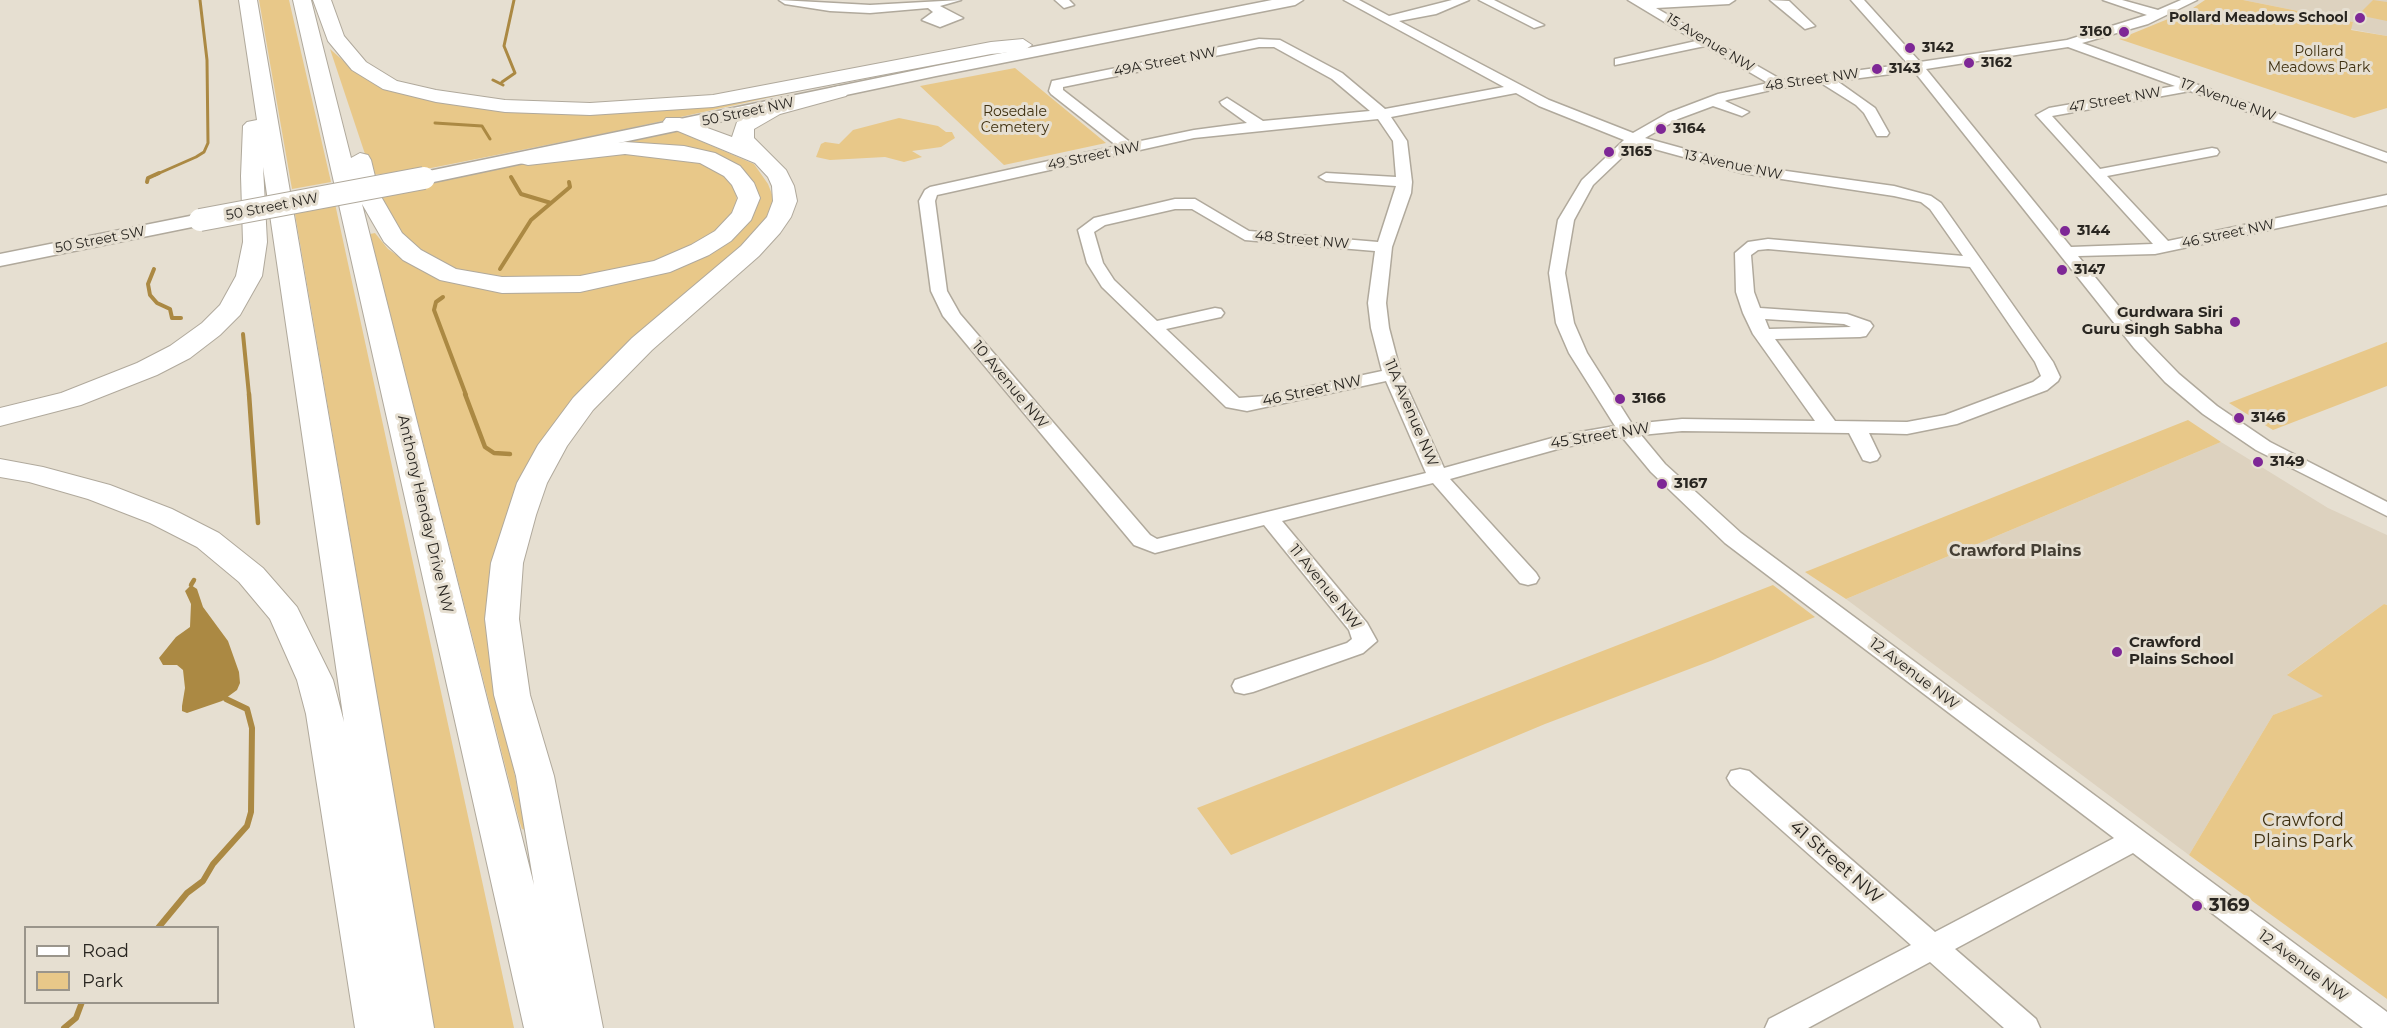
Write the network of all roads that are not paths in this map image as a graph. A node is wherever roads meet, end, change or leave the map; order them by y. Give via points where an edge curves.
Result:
1 (248, 0) edge
2 (785, 0) edge
3 (955, 0) edge
4 (1250, 0) edge
5 (1276, 0) edge
6 (1295, 0) edge
7 (1350, 0) edge
8 (1435, 0) edge
9 (1485, 0) edge
10 (1729, 0) edge
11 (1777, 0) edge
12 (1857, 0) edge
13 (2109, 0) edge
14 (2191, 0) edge
15 (1457, 2) edge
16 (1636, 3) edge
17 (310, 6) edge
18 (1233, 13) junction
19 (2160, 15) junction
20 (1388, 20) junction
21 (1538, 25) dead end
22 (1809, 26) dead end
23 (1706, 42) junction
24 (1276, 43) joint
25 (2068, 43) junction
26 (1023, 45) junction
27 (258, 60) junction
28 (1620, 62) dead end
29 (1916, 66) junction
30 (1823, 78) junction
31 (1780, 84) junction
32 (2191, 87) junction
33 (1517, 89) junction
34 (839, 92) junction
35 (1713, 100) junction
36 (1227, 102) dead end
37 (1742, 112) dead end
38 (1382, 114) junction
39 (678, 124) junction
40 (1259, 125) junction
41 (1882, 133) dead end
42 (1633, 139) junction
43 (1128, 148) junction
44 (2212, 152) dead end
45 (528, 158) junction
46 (2387, 158) edge
47 (767, 164) junction
48 (2096, 174) junction
49 (423, 175) junction
50 (1326, 177) dead end
51 (1404, 182) junction
52 (930, 193) joint
53 (2387, 200) edge
54 (200, 217) junction
55 (1561, 237) joint
56 (1384, 247) junction
57 (2164, 247) junction
58 (0, 250) edge
59 (2067, 252) junction
60 (0, 260) edge
61 (1973, 262) junction
62 (1215, 312) dead end
63 (1752, 314) junction
64 (1153, 327) junction
65 (1762, 334) junction
66 (1392, 374) junction
67 (2049, 380) joint
68 (0, 417) edge
69 (1830, 428) junction
70 (1857, 429) junction
71 (1627, 430) junction
72 (1870, 456) dead end
73 (0, 468) edge
74 (1438, 476) junction
75 (2387, 492) edge
76 (2367, 501) junction
77 (2387, 510) edge
78 (1269, 518) junction
79 (1155, 546) joint
80 (1528, 578) dead end
81 (1244, 686) dead end
82 (1740, 778) dead end
83 (2134, 840) junction
84 (1932, 946) junction
85 (378, 1028) edge
86 (411, 1028) edge
87 (547, 1028) edge
88 (580, 1028) edge
89 (1780, 1028) edge
90 (2025, 1028) edge
91 (2386, 1028) edge

1 - 27 highway
2 - 3 street via 855,9 936,8
4 - 26 main road, 50 Street NW
5 - 18 main road
6 - 18 main road, 50 Street NW
7 - 20 street, 13 Avenue NW
8 - 15 street
9 - 21 street
10 - 16 street
11 - 22 street
12 - 29 street
13 - 19 street
14 - 19 street, 48 Street NW
15 - 20 street
16 - 23 street, 15 Avenue NW
17 - 26 highway via 359,66 390,85 505,106 590,109 712,100
17 - 45 highway via 368,193 393,237 412,255 449,274 482,283 547,286 640,273 677,261 715,242 737,222 749,198 732,171 684,153 625,148
17 - 87 highway, Anthony Henday Drive NW
18 - 34 main road, 50 Street NW
19 - 25 street, 48 Street NW
20 - 33 street, 13 Avenue NW
23 - 28 street
23 - 31 street, 15 Avenue NW
24 - 38 street, 11A Avenue NW via 1337,76
24 - 43 street, 49A Street NW via 1064,81 1056,86 1056,91
25 - 29 street, 48 Street NW
25 - 32 street, 17 Avenue NW
26 - 39 main road, 50 Street NW
27 - 68 highway via 252,176 255,242 249,276 231,309 180,352 147,369 70,399
27 - 86 highway
29 - 30 street, 48 Street NW
29 - 59 street
30 - 31 street, 48 Street NW
30 - 41 street via 1861,102
31 - 35 street, 48 Street NW
32 - 46 street, 17 Avenue NW
32 - 48 street, 47 Street NW via 2043,114
33 - 38 street, 49 Street NW
33 - 42 street, 13 Avenue NW
34 - 39 main road, 50 Street NW
34 - 47 highway via 773,110 744,126 743,139
35 - 37 street
35 - 42 street, 48 Street NW via 1673,116
36 - 40 street
38 - 40 street, 49 Street NW
38 - 51 street, 11A Avenue NW via 1400,141
39 - 45 main road, 50 Street NW
39 - 47 highway via 736,146
39 - 49 main road, 50 Street NW
40 - 43 street, 49 Street NW
42 - 55 street, 48 Street NW via 1587,183
42 - 61 street, 13 Avenue NW via 1750,170 1916,195 1936,206
43 - 52 street, 49 Street NW
44 - 48 street
45 - 49 main road, 50 Street NW
47 - 88 highway via 778,175 786,201 772,228 642,344 583,404 532,483 507,563 501,619 512,695 535,776
48 - 57 street
49 - 54 main road, 50 Street NW, bridge
50 - 51 street
51 - 56 street, 11A Avenue NW
52 - 79 street, 10 Avenue NW via 927,201 935,277 952,316 1129,527
53 - 57 street, 46 Street NW
54 - 58 main road, 50 Street SW
54 - 60 main road, 50 Street SW
55 - 71 street, 12 Avenue NW via 1557,273 1565,323 1598,388
56 - 64 street, 48 Street NW via 1245,235 1196,204 1175,204 1089,226 1086,230 1095,263 1108,283
56 - 66 street, 11A Avenue NW via 1378,316
57 - 59 street, 46 Street NW
59 - 76 street via 2140,344 2198,400 2263,446
61 - 63 street via 1754,245 1743,253 1745,292
61 - 67 street, 13 Avenue NW via 2044,362
62 - 64 street
63 - 65 street
63 - 65 street via 1847,319 1864,326 1860,332
64 - 66 street, 46 Street NW via 1233,403 1265,402
65 - 69 street
66 - 74 street, 11A Avenue NW
67 - 70 street, 45 Street NW via 1933,424
69 - 70 street, 45 Street NW
69 - 71 street, 45 Street NW via 1682,425
70 - 72 street
71 - 74 street, 45 Street NW via 1563,441
71 - 83 street, 12 Avenue NW via 1658,468 1733,538
73 - 85 highway via 99,492 161,516 208,540 251,575 285,615 315,680 324,714
74 - 78 street, 45 Street NW
74 - 80 street, 11A Avenue NW
75 - 76 street
76 - 77 street
78 - 79 street, 45 Street NW
78 - 81 street, 11 Avenue NW via 1359,628 1365,641 1355,648
82 - 84 street, 41 Street NW
83 - 84 street
83 - 91 street, 12 Avenue NW
84 - 89 street
84 - 90 street, 41 Street NW

